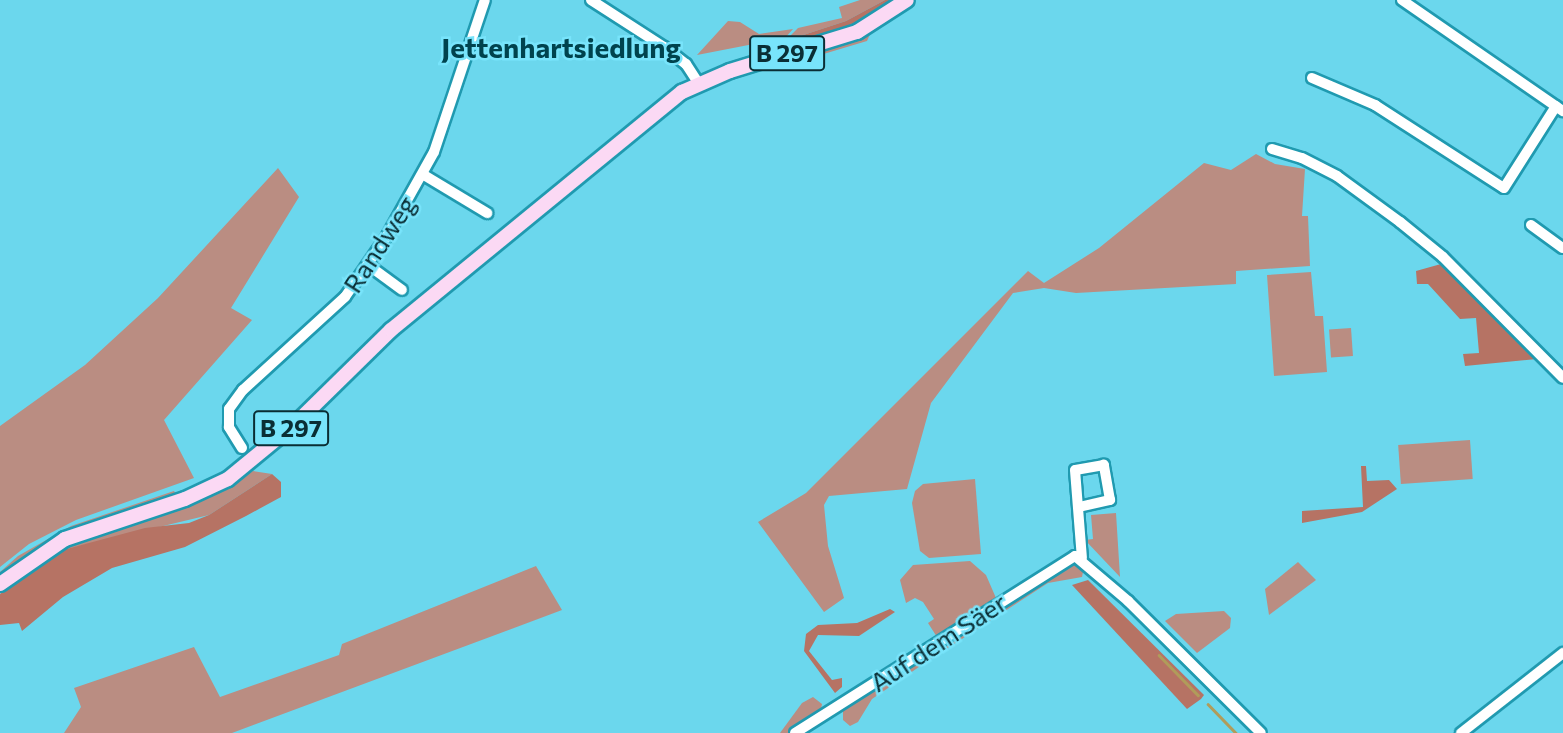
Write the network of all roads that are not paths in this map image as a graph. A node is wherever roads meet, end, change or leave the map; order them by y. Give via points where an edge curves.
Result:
1 (485, 0) edge
2 (591, 0) edge
3 (907, 0) edge
4 (1402, 0) edge
5 (1312, 78) dead end
6 (699, 83) junction
7 (1560, 109) edge
8 (1272, 149) dead end
9 (424, 175) junction
10 (487, 213) dead end
11 (1531, 225) dead end
12 (1563, 248) edge
13 (368, 265) junction
14 (402, 290) dead end
15 (1563, 378) edge
16 (242, 448) dead end
17 (1079, 507) junction
18 (1082, 558) junction
19 (0, 584) edge
20 (1563, 653) edge
21 (795, 733) edge
22 (1261, 733) edge
23 (1461, 733) edge

1 - 9 street, Randweg
2 - 6 street via 686,64
3 - 6 main road, B 297 via 857,32
4 - 7 street
5 - 7 street via 1375,105 1504,188
6 - 19 main road, B 297 via 662,105 539,205 391,330 296,424 228,479 184,499 65,539
8 - 15 street via 1337,176 1399,222 1443,257
9 - 10 street
9 - 13 street, Randweg
11 - 12 street
13 - 14 street
13 - 16 street, Randweg via 318,325 235,400 227,419
17 - 17 street via 1110,500 1104,465 1075,470
17 - 18 street
18 - 21 street, Auf dem Säer via 1068,558
18 - 22 street
20 - 23 street

